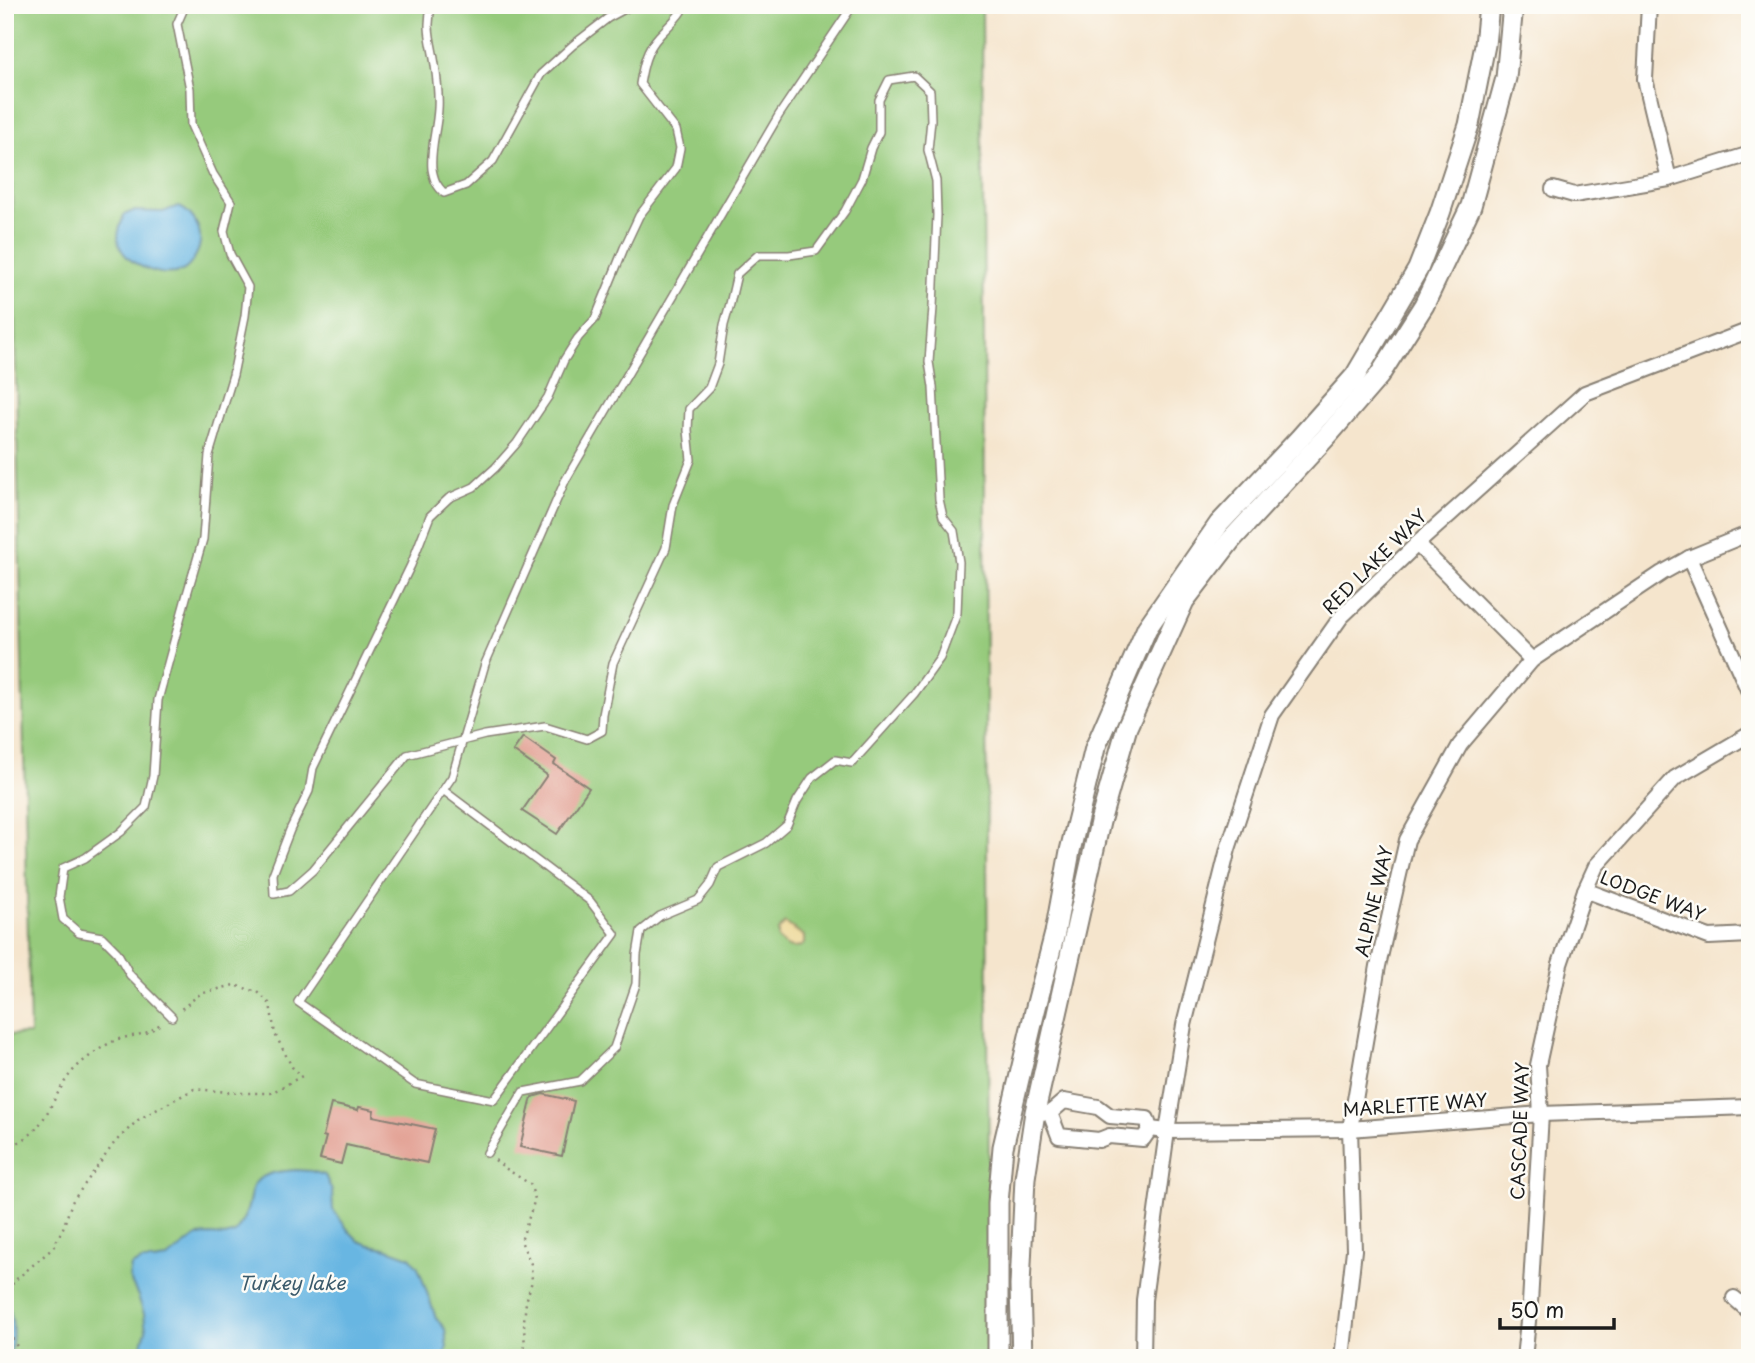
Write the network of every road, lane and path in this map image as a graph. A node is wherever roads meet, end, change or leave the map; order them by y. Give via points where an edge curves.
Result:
1 (189, 5) edge
2 (432, 5) edge
3 (632, 5) edge
4 (685, 5) edge
5 (853, 5) edge
6 (1489, 5) edge
7 (1513, 5) edge
8 (1649, 5) edge
9 (1750, 154) edge
10 (1669, 179) junction
11 (1553, 189) dead end
12 (1750, 330) edge
13 (1750, 533) edge
14 (1417, 544) junction
15 (1689, 558) junction
16 (1532, 660) junction
17 (1750, 694) edge
18 (1750, 734) edge
19 (462, 741) junction
20 (443, 790) junction
21 (1586, 890) junction
22 (1750, 935) edge
23 (172, 1017) junction
24 (1750, 1107) edge
25 (1012, 1108) junction
26 (1043, 1113) junction
27 (1541, 1114) junction
28 (1110, 1116) junction
29 (1150, 1129) junction
30 (1350, 1129) junction
31 (1167, 1132) junction
32 (1109, 1136) junction
33 (5, 1147) edge
34 (487, 1153) joint
35 (1734, 1298) dead end
36 (1750, 1312) edge
37 (24, 1358) edge
38 (525, 1358) edge
39 (998, 1358) edge
40 (1022, 1358) edge
41 (1143, 1358) edge
42 (1342, 1358) edge
43 (1524, 1358) edge

1 - 23 lane via 177,24 190,89 191,125 231,202 223,231 248,286 245,316 209,455 203,540 158,701 146,807 121,832 63,868 59,897 63,919 79,933 102,937 130,975
2 - 3 lane via 429,35 438,108 432,167 435,184 444,192 466,185 492,161 541,74 572,44
4 - 19 lane via 656,39 643,62 640,84 676,130 680,148 676,168 639,216 595,319 564,360 548,397 517,443 474,488 449,498 430,516 313,768 309,792 273,874 274,894 289,891 313,870 407,755
5 - 19 lane via 779,115 565,481 485,664
6 - 25 main road via 1469,125 1418,269 1355,376 1219,524 1147,628 1095,748
7 - 26 main road via 1507,78 1471,206 1424,305 1379,376 1231,540 1184,601 1127,727 1100,822
8 - 10 street via 1645,79
9 - 10 street
10 - 11 street via 1574,195
12 - 14 street, RED LAKE WAY via 1585,393
13 - 15 street, ALPINE WAY
14 - 16 street
14 - 31 street, RED LAKE WAY via 1341,617 1272,715 1228,849 1184,1025
15 - 16 street, ALPINE WAY
15 - 17 street
16 - 30 street, ALPINE WAY via 1460,745 1406,840
18 - 21 street, CASCADE WAY via 1675,779 1596,866
19 - 20 lane via 452,777
19 - 34 lane via 545,726 587,739 602,731 613,663 666,548 673,505 691,460 689,410 709,388 718,364 737,274 758,255 816,251 862,180 878,132 879,100 889,80 914,76 930,91 928,150 936,181 937,215 929,362 939,499 943,517 954,531 959,562 957,613 940,658 915,694 852,763 835,760 812,778 787,825 766,843 718,867 698,900 660,916 641,931 636,984 614,1048 580,1081 523,1091
20 - 20 lane via 298,1002 415,1084 494,1100 615,934 590,901
21 - 22 street, LODGE WAY via 1709,937
21 - 27 street, CASCADE WAY via 1560,964 1538,1065
23 - 33 path via 148,1032 114,1041 95,1052 71,1073 33,1133
23 - 37 path via 200,995 234,985 258,992 270,1004 275,1034 292,1067 302,1076 271,1093 194,1089 138,1120 115,1142 72,1202 53,1248 13,1282 12,1338
24 - 27 street, MARLETTE WAY
25 - 26 main road
25 - 39 main road via 998,1203
26 - 28 street via 1064,1101 1098,1107
26 - 32 street via 1059,1136 1098,1140
26 - 40 main road via 1025,1178
27 - 30 street, MARLETTE WAY
27 - 43 street, CASCADE WAY
28 - 29 street via 1147,1119
28 - 32 street
29 - 31 street, MARLETTE WAY
29 - 32 street via 1143,1139
30 - 31 street, MARLETTE WAY
30 - 42 street, ALPINE WAY via 1354,1250
31 - 41 street, RED LAKE WAY via 1144,1300
34 - 38 path via 530,1184 535,1199 521,1241 531,1264 532,1281 524,1321
35 - 36 street

